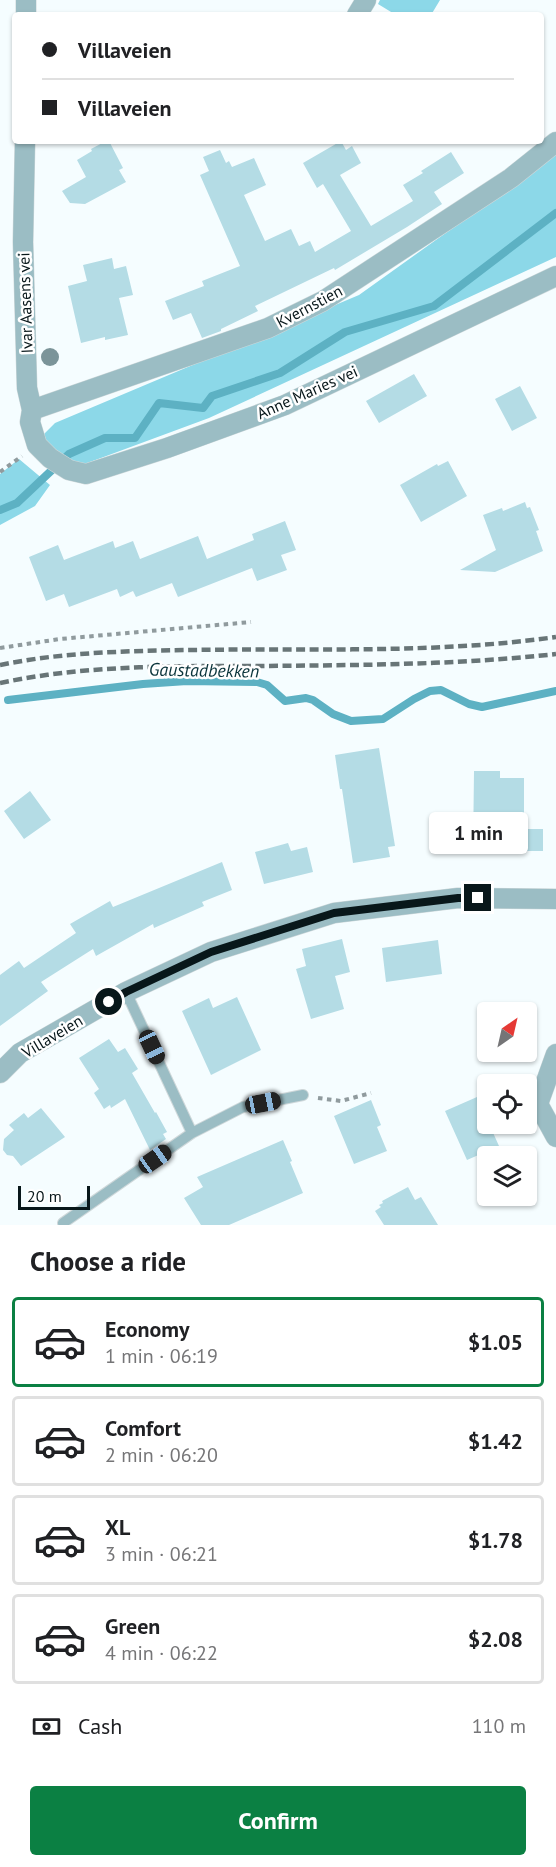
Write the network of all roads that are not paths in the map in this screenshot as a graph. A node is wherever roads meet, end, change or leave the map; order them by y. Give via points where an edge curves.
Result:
1 (556, 142) edge
2 (25, 144) edge
3 (556, 276) edge
4 (32, 410) junction
5 (50, 458) joint
6 (556, 899) edge
7 (126, 992) junction
8 (556, 1054) edge
9 (0, 1073) edge
10 (303, 1095) road end
11 (192, 1133) junction
12 (556, 1137) edge
13 (63, 1223) dead end

1 - 4 street, Kvernstien via 511,178 322,301 268,328
2 - 4 street, Ivar Aasens vei via 23,242 27,388
3 - 5 street, Anne Maries vei via 285,405 167,448 86,474 69,470
4 - 5 street, Ivar Aasens vei via 30,422 37,446
6 - 7 street, Villaveien via 458,898 334,913 211,952
7 - 9 street, Villaveien via 20,1053
7 - 11 lane
8 - 12 street via 537,1104
10 - 11 lane via 243,1107
11 - 13 lane

